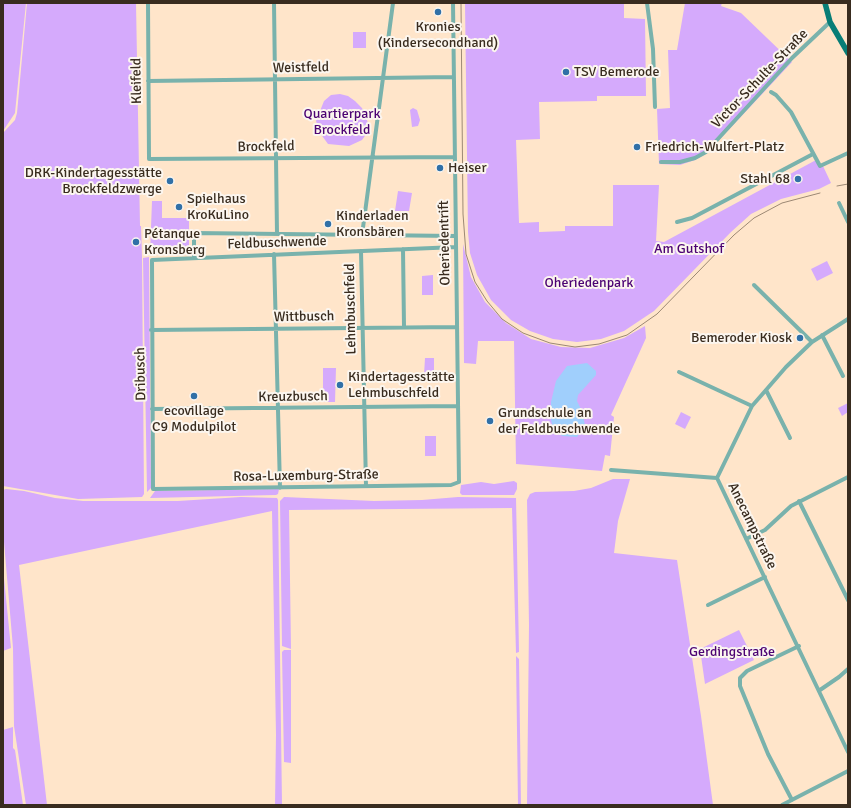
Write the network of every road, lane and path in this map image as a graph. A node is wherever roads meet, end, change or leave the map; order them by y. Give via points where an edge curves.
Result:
1 (148, 3) edge
2 (274, 3) edge
3 (393, 3) edge
4 (453, 3) edge
5 (647, 3) edge
6 (825, 3) edge
7 (830, 22) junction
8 (848, 53) edge
9 (454, 77) junction
10 (383, 78) junction
11 (275, 79) junction
12 (148, 81) junction
13 (771, 92) dead end
14 (655, 107) dead end
15 (848, 153) edge
16 (813, 154) junction
17 (372, 157) junction
18 (455, 157) junction
19 (276, 158) junction
20 (149, 159) joint
21 (661, 162) dead end
22 (839, 203) dead end
23 (677, 222) dead end
24 (848, 222) edge
25 (277, 234) junction
26 (362, 235) junction
27 (456, 236) junction
28 (456, 247) junction
29 (403, 249) junction
30 (361, 251) junction
31 (274, 254) junction
32 (194, 257) junction
33 (152, 260) joint
34 (754, 286) dead end
35 (848, 319) edge
36 (404, 327) junction
37 (457, 327) junction
38 (362, 328) junction
39 (275, 329) junction
40 (151, 330) junction
41 (822, 335) junction
42 (812, 342) junction
43 (678, 372) dead end
44 (843, 376) dead end
45 (766, 390) junction
46 (458, 406) junction
47 (752, 406) junction
48 (365, 407) junction
49 (278, 408) junction
50 (152, 410) junction
51 (790, 438) dead end
52 (611, 470) dead end
53 (848, 477) edge
54 (717, 478) junction
55 (459, 482) joint
56 (366, 486) junction
57 (280, 488) junction
58 (153, 489) joint
59 (799, 501) junction
60 (746, 539) junction
61 (765, 577) junction
62 (848, 600) edge
63 (708, 605) dead end
64 (799, 646) junction
65 (848, 669) edge
66 (820, 690) junction
67 (848, 752) edge
68 (848, 771) edge
69 (792, 800) junction
70 (782, 805) edge

1 - 12 street, Kleifeld
2 - 11 street
3 - 10 street
4 - 9 street, Oheriedentrift
5 - 14 street via 653,49
6 - 7 main road
7 - 8 main road
7 - 21 street, Victor-Schulte-Straße via 792,58 706,152 680,162
9 - 10 street, Weistfeld
9 - 18 street, Oheriedentrift
10 - 11 street, Weistfeld
10 - 17 street
11 - 12 street, Weistfeld
11 - 19 street
12 - 20 street, Kleifeld
13 - 16 street via 791,112
15 - 16 street via 823,166 819,165
16 - 23 street via 692,218
17 - 18 street, Brockfeld
17 - 19 street, Brockfeld
17 - 26 street
18 - 27 street, Oheriedentrift
19 - 20 street, Brockfeld
19 - 25 street
22 - 24 street
25 - 26 street, Feldbuschwende
25 - 32 street, Feldbuschwende via 194,233
26 - 27 street, Feldbuschwende
27 - 28 street, Oheriedentrift
28 - 29 street, Feldbuschwende
28 - 37 street, Oheriedentrift
29 - 30 street, Feldbuschwende
29 - 36 street
30 - 31 street, Feldbuschwende
30 - 38 street, Lehmbuschfeld
31 - 32 street, Feldbuschwende
31 - 39 street
32 - 33 street, Feldbuschwende
33 - 40 street, Dribusch
34 - 42 street
35 - 41 street, Anecampstraße
36 - 37 street, Wittbusch
36 - 38 street, Wittbusch
37 - 46 street, Oheriedentrift
38 - 39 street, Wittbusch
38 - 48 street, Lehmbuschfeld
39 - 40 street, Wittbusch
39 - 49 street
40 - 50 street, Dribusch
41 - 42 street, Anecampstraße
41 - 44 street
42 - 45 street, Anecampstraße
43 - 47 street
45 - 47 street, Anecampstraße
45 - 51 street
46 - 48 street, Kreuzbusch
46 - 55 street, Oheriedentrift
47 - 54 street, Anecampstraße
48 - 49 street, Kreuzbusch
48 - 56 street, Lehmbuschfeld
49 - 50 street, Kreuzbusch
49 - 57 street
50 - 58 street, Dribusch
52 - 54 street
53 - 59 street
54 - 60 street, Anecampstraße
55 - 56 street, Rosa-Luxemburg-Straße via 451,485
56 - 57 street, Rosa-Luxemburg-Straße
57 - 58 street, Rosa-Luxemburg-Straße
59 - 60 street via 765,530
59 - 62 street
60 - 61 street, Anecampstraße
61 - 63 street
61 - 64 street, Anecampstraße
64 - 66 street, Anecampstraße
64 - 69 street via 746,671 740,678 740,686 768,754
65 - 66 street
66 - 67 street, Anecampstraße
68 - 69 street
69 - 70 street

